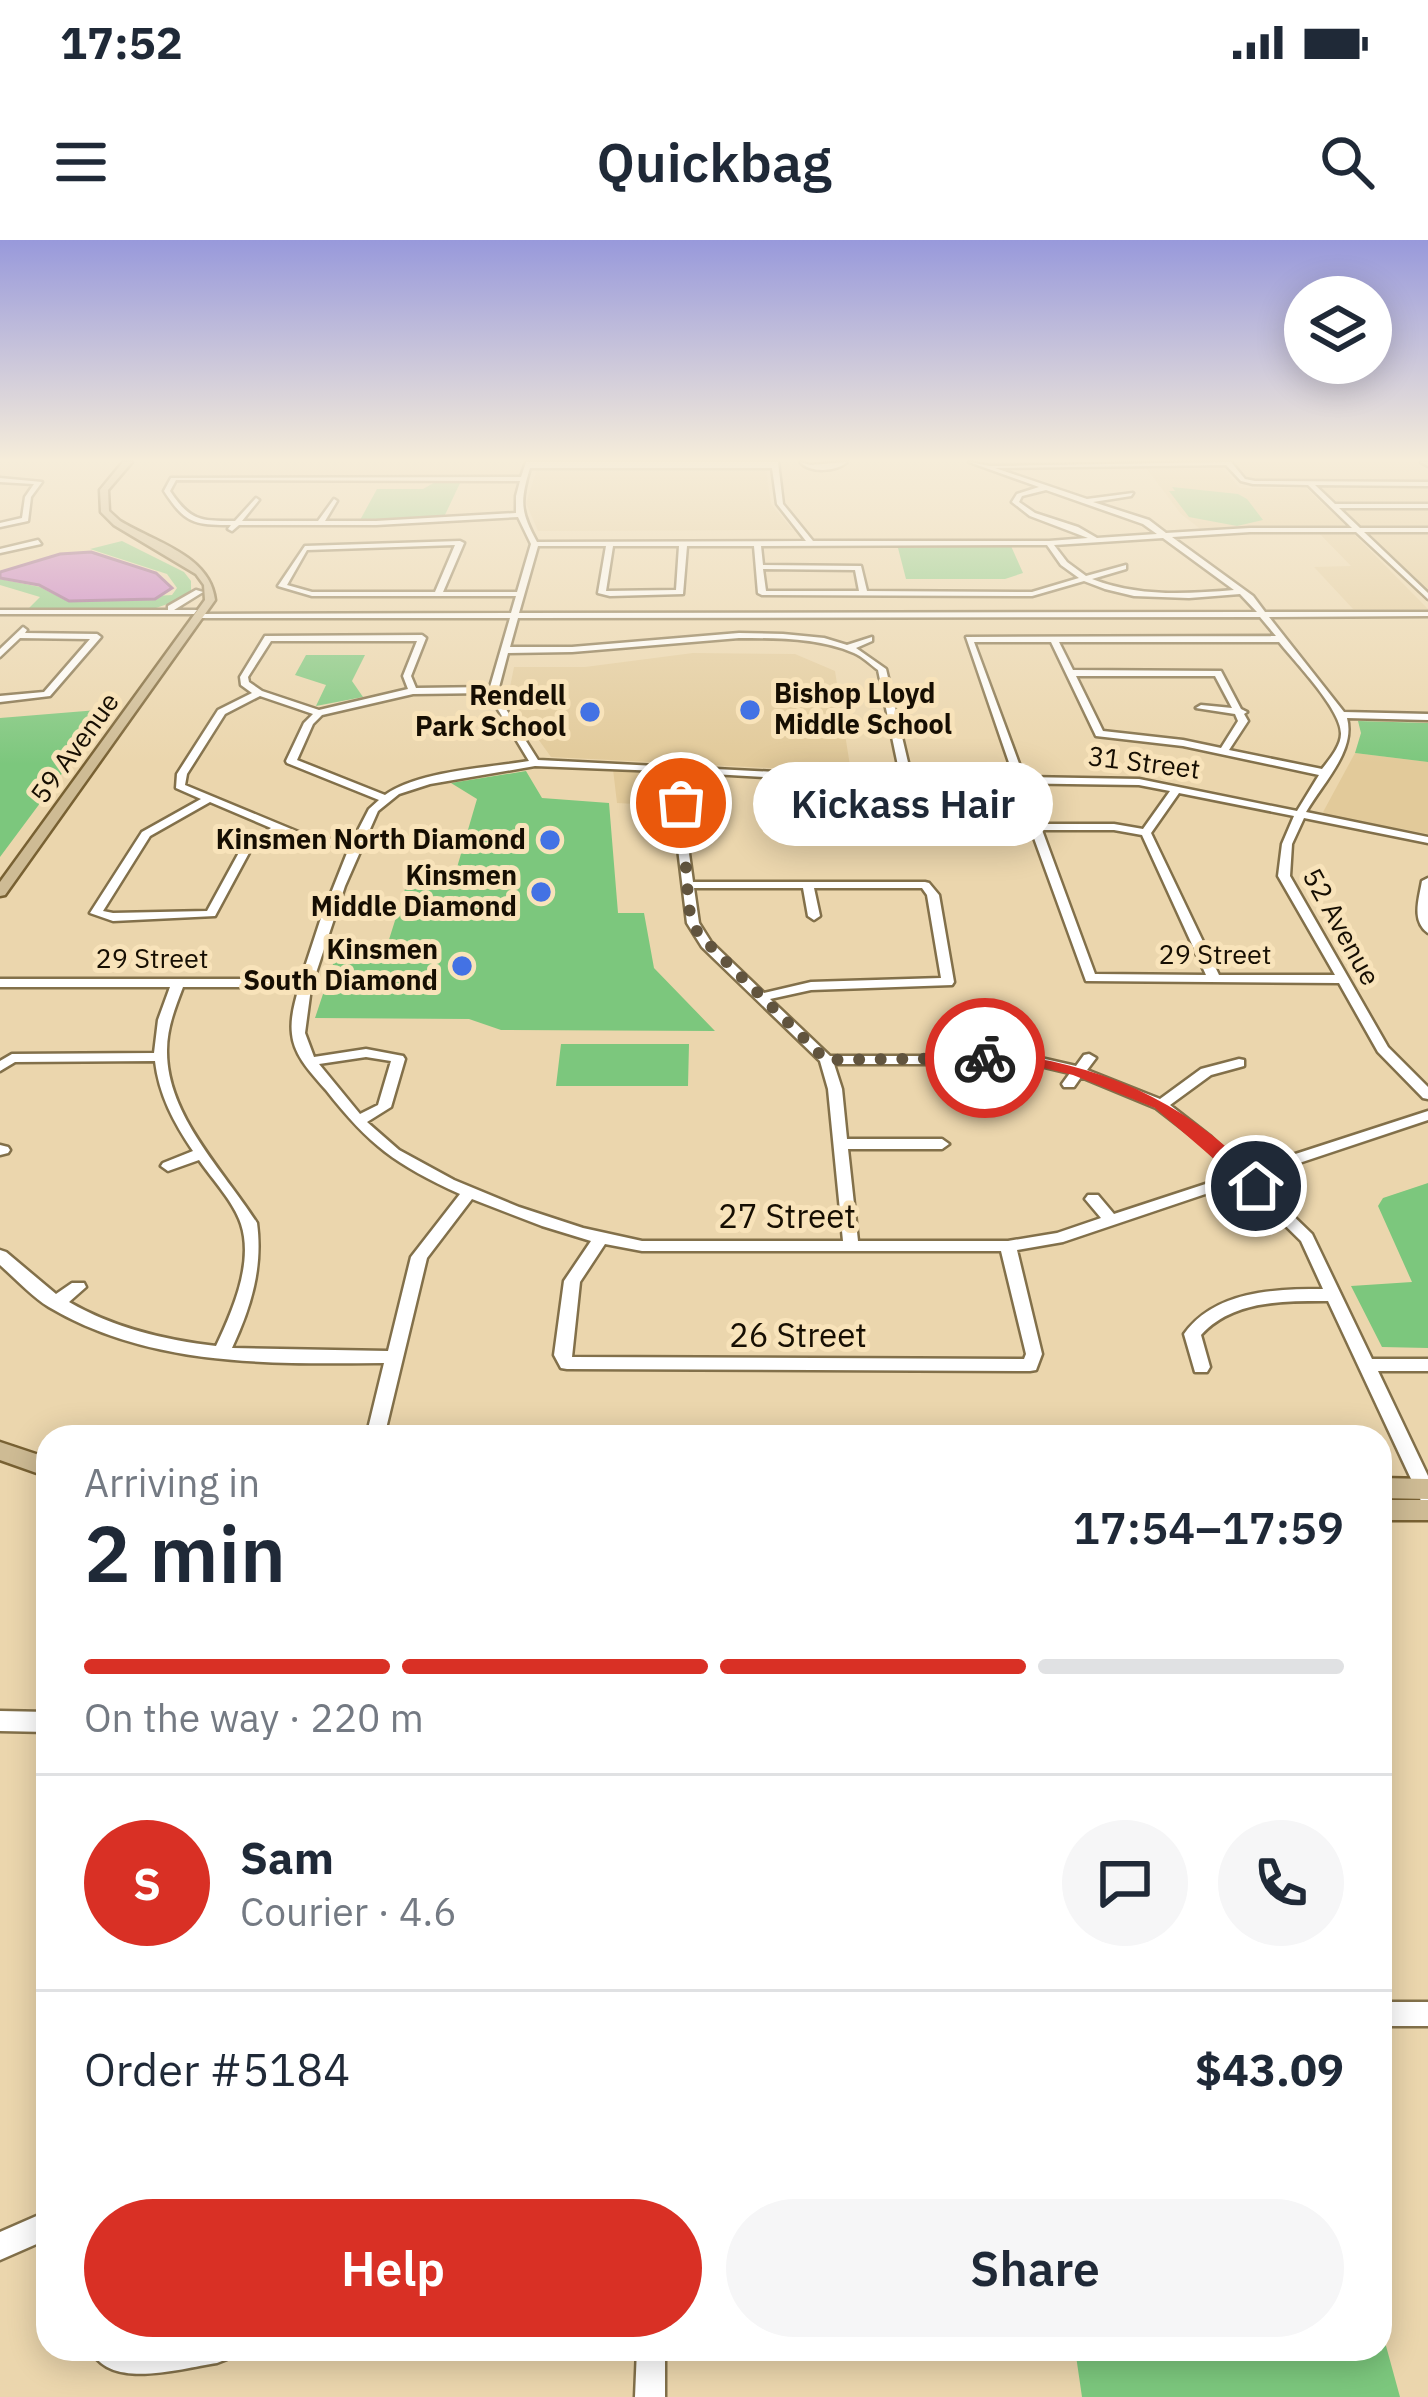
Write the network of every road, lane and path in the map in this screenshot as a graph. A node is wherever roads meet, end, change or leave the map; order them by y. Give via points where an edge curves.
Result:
1 (185, 563) edge
2 (296, 563) edge
3 (451, 563) edge
4 (529, 563) edge
5 (607, 563) edge
6 (682, 563) edge
7 (758, 563) edge
8 (1061, 563) edge
9 (1201, 563) edge
10 (1392, 563) edge
11 (1123, 567) dead end
12 (758, 568) junction
13 (368, 574) dead end
14 (1086, 578) junction
15 (1241, 592) junction
16 (438, 593) junction
17 (864, 593) junction
18 (358, 594) junction
19 (519, 594) junction
20 (1428, 597) edge
21 (128, 612) junction
22 (0, 614) edge
23 (39, 614) junction
24 (197, 614) junction
25 (349, 614) junction
26 (514, 614) junction
27 (1262, 614) junction
28 (1428, 614) edge
29 (146, 616) junction
30 (240, 616) junction
31 (18, 635) junction
32 (869, 639) dead end
33 (1054, 639) junction
34 (1281, 639) junction
35 (846, 649) junction
36 (506, 650) junction
37 (0, 654) edge
38 (1069, 673) junction
39 (254, 690) junction
40 (493, 690) junction
41 (412, 691) junction
42 (0, 699) edge
43 (1201, 708) dead end
44 (1242, 712) junction
45 (320, 713) junction
46 (1341, 715) junction
47 (1428, 717) edge
48 (1223, 752) junction
49 (535, 763) junction
50 (691, 771) junction
51 (1325, 773) junction
52 (907, 778) junction
53 (1018, 778) junction
54 (1177, 788) junction
55 (203, 797) junction
56 (385, 799) junction
57 (1302, 815) junction
58 (913, 827) dead end
59 (277, 829) junction
60 (1146, 832) junction
61 (1428, 840) edge
62 (356, 847) junction
63 (1428, 881) edge
64 (688, 885) junction
65 (808, 885) junction
66 (1, 892) edge
67 (814, 916) dead end
68 (1428, 929) edge
69 (1214, 978) junction
70 (1341, 979) junction
71 (0, 983) edge
72 (178, 983) junction
73 (304, 983) junction
74 (763, 998) junction
75 (158, 1057) junction
76 (826, 1060) junction
77 (6, 1062) edge
78 (310, 1062) junction
79 (1239, 1063) dead end
80 (1428, 1095) edge
81 (1161, 1105) junction
82 (1428, 1115) edge
83 (359, 1121) junction
84 (842, 1144) junction
85 (942, 1144) dead end
86 (202, 1153) junction
87 (168, 1166) dead end
88 (1245, 1176) junction
89 (470, 1191) junction
90 (1094, 1199) dead end
91 (1110, 1219) junction
92 (599, 1241) junction
93 (850, 1245) junction
94 (1008, 1246) junction
95 (0, 1256) edge
96 (78, 1287) dead end
97 (1334, 1295) junction
98 (56, 1303) junction
99 (220, 1354) junction
100 (394, 1357) junction
101 (1368, 1365) junction
102 (1428, 1365) edge
103 (1201, 1366) dead end
104 (378, 1425) edge
105 (0, 1447) edge
106 (36, 1460) edge
107 (1392, 1490) edge
108 (1427, 1496) edge
109 (1392, 1506) edge
110 (0, 1721) edge
111 (36, 1722) edge
112 (1392, 2014) edge
113 (1428, 2014) edge
114 (36, 2230) edge
115 (0, 2246) edge
116 (651, 2361) edge
117 (650, 2397) edge

1 - 24 main road via 210,583
2 - 18 street via 282,586
3 - 16 street
4 - 19 street
5 - 6 street via 602,593 669,594 680,592
7 - 12 street
8 - 14 street
9 - 15 street
10 - 20 street
11 - 14 street
12 - 17 street via 858,568
12 - 17 street via 760,592
13 - 18 street
14 - 15 street via 1127,594
14 - 17 street via 1032,594
15 - 27 street
16 - 18 street
16 - 19 street
19 - 26 street
21 - 23 street
21 - 24 street
21 - 24 street via 193,600
22 - 23 street
23 - 29 street
23 - 31 street
24 - 25 street
24 - 29 street
24 - 29 street
24 - 30 street
24 - 30 street
24 - 66 main road, 59 Avenue
25 - 26 street
25 - 30 street
26 - 27 street
26 - 36 street
27 - 28 street
27 - 34 street
31 - 37 street
31 - 42 street via 97,635 47,694
32 - 35 street
33 - 34 street
33 - 38 street
33 - 53 street via 969,640
34 - 46 street
35 - 36 street via 791,637 685,637
35 - 52 street via 882,669
36 - 40 street
38 - 44 street via 1218,673
38 - 48 street via 1099,734
39 - 41 street via 244,677 265,642 422,638 407,676
39 - 45 street
39 - 55 street via 221,712 182,774 181,785
40 - 41 street
40 - 49 street
41 - 45 street
43 - 44 street
44 - 48 street
45 - 56 street via 292,756 296,765
46 - 47 street
46 - 51 street, 52 Avenue via 1346,733
48 - 51 street
49 - 50 street, 31 Street
49 - 56 street, 31 Street via 428,781
50 - 52 street, 31 Street
50 - 64 street via 680,811
51 - 57 street, 52 Avenue
52 - 53 street, 31 Street
52 - 58 street
53 - 54 street, 31 Street
54 - 57 street, 31 Street
54 - 60 street
55 - 59 street
55 - 59 street via 146,834 99,915 212,914 246,849
56 - 62 street
57 - 61 street, 31 Street
57 - 70 street, 52 Avenue via 1283,854 1284,876
59 - 62 street
60 - 69 street
60 - 69 street, 29 Street via 1036,826 1090,978
62 - 73 street
63 - 68 street
64 - 65 street
64 - 74 street via 698,934
65 - 67 street
65 - 74 street via 925,885 948,982 811,986
69 - 70 street, 29 Street
70 - 80 street, 52 Avenue via 1383,1049
71 - 72 street, 29 Street
72 - 73 street, 29 Street
72 - 75 street via 164,1010
73 - 78 street via 296,1016
74 - 76 street
75 - 77 street
75 - 86 street via 166,1095
76 - 81 street via 998,1058 1079,1071
76 - 84 street
78 - 83 street, 27 Street
78 - 83 street via 338,1055 398,1059 384,1107
79 - 81 street via 1206,1072
81 - 88 street
82 - 88 street, 27 Street
83 - 89 street, 27 Street via 395,1154
84 - 85 street
84 - 93 street
86 - 87 street
86 - 99 street via 249,1222 254,1246 249,1284
88 - 91 street, 27 Street
88 - 97 street via 1298,1225
89 - 92 street, 27 Street
89 - 100 street via 419,1257
90 - 91 street
91 - 94 street, 27 Street
92 - 93 street, 27 Street
92 - 94 street, 26 Street via 572,1281 567,1363 1030,1365
93 - 94 street, 27 Street
95 - 98 street
96 - 98 street
97 - 101 street
97 - 103 street via 1269,1295 1200,1322 1192,1334
98 - 99 street via 88,1322
99 - 100 street
100 - 104 street
101 - 102 street
101 - 108 street
105 - 106 main road
107 - 108 main road
108 - 109 main road
110 - 111 street
112 - 113 street
114 - 115 street
116 - 117 street

